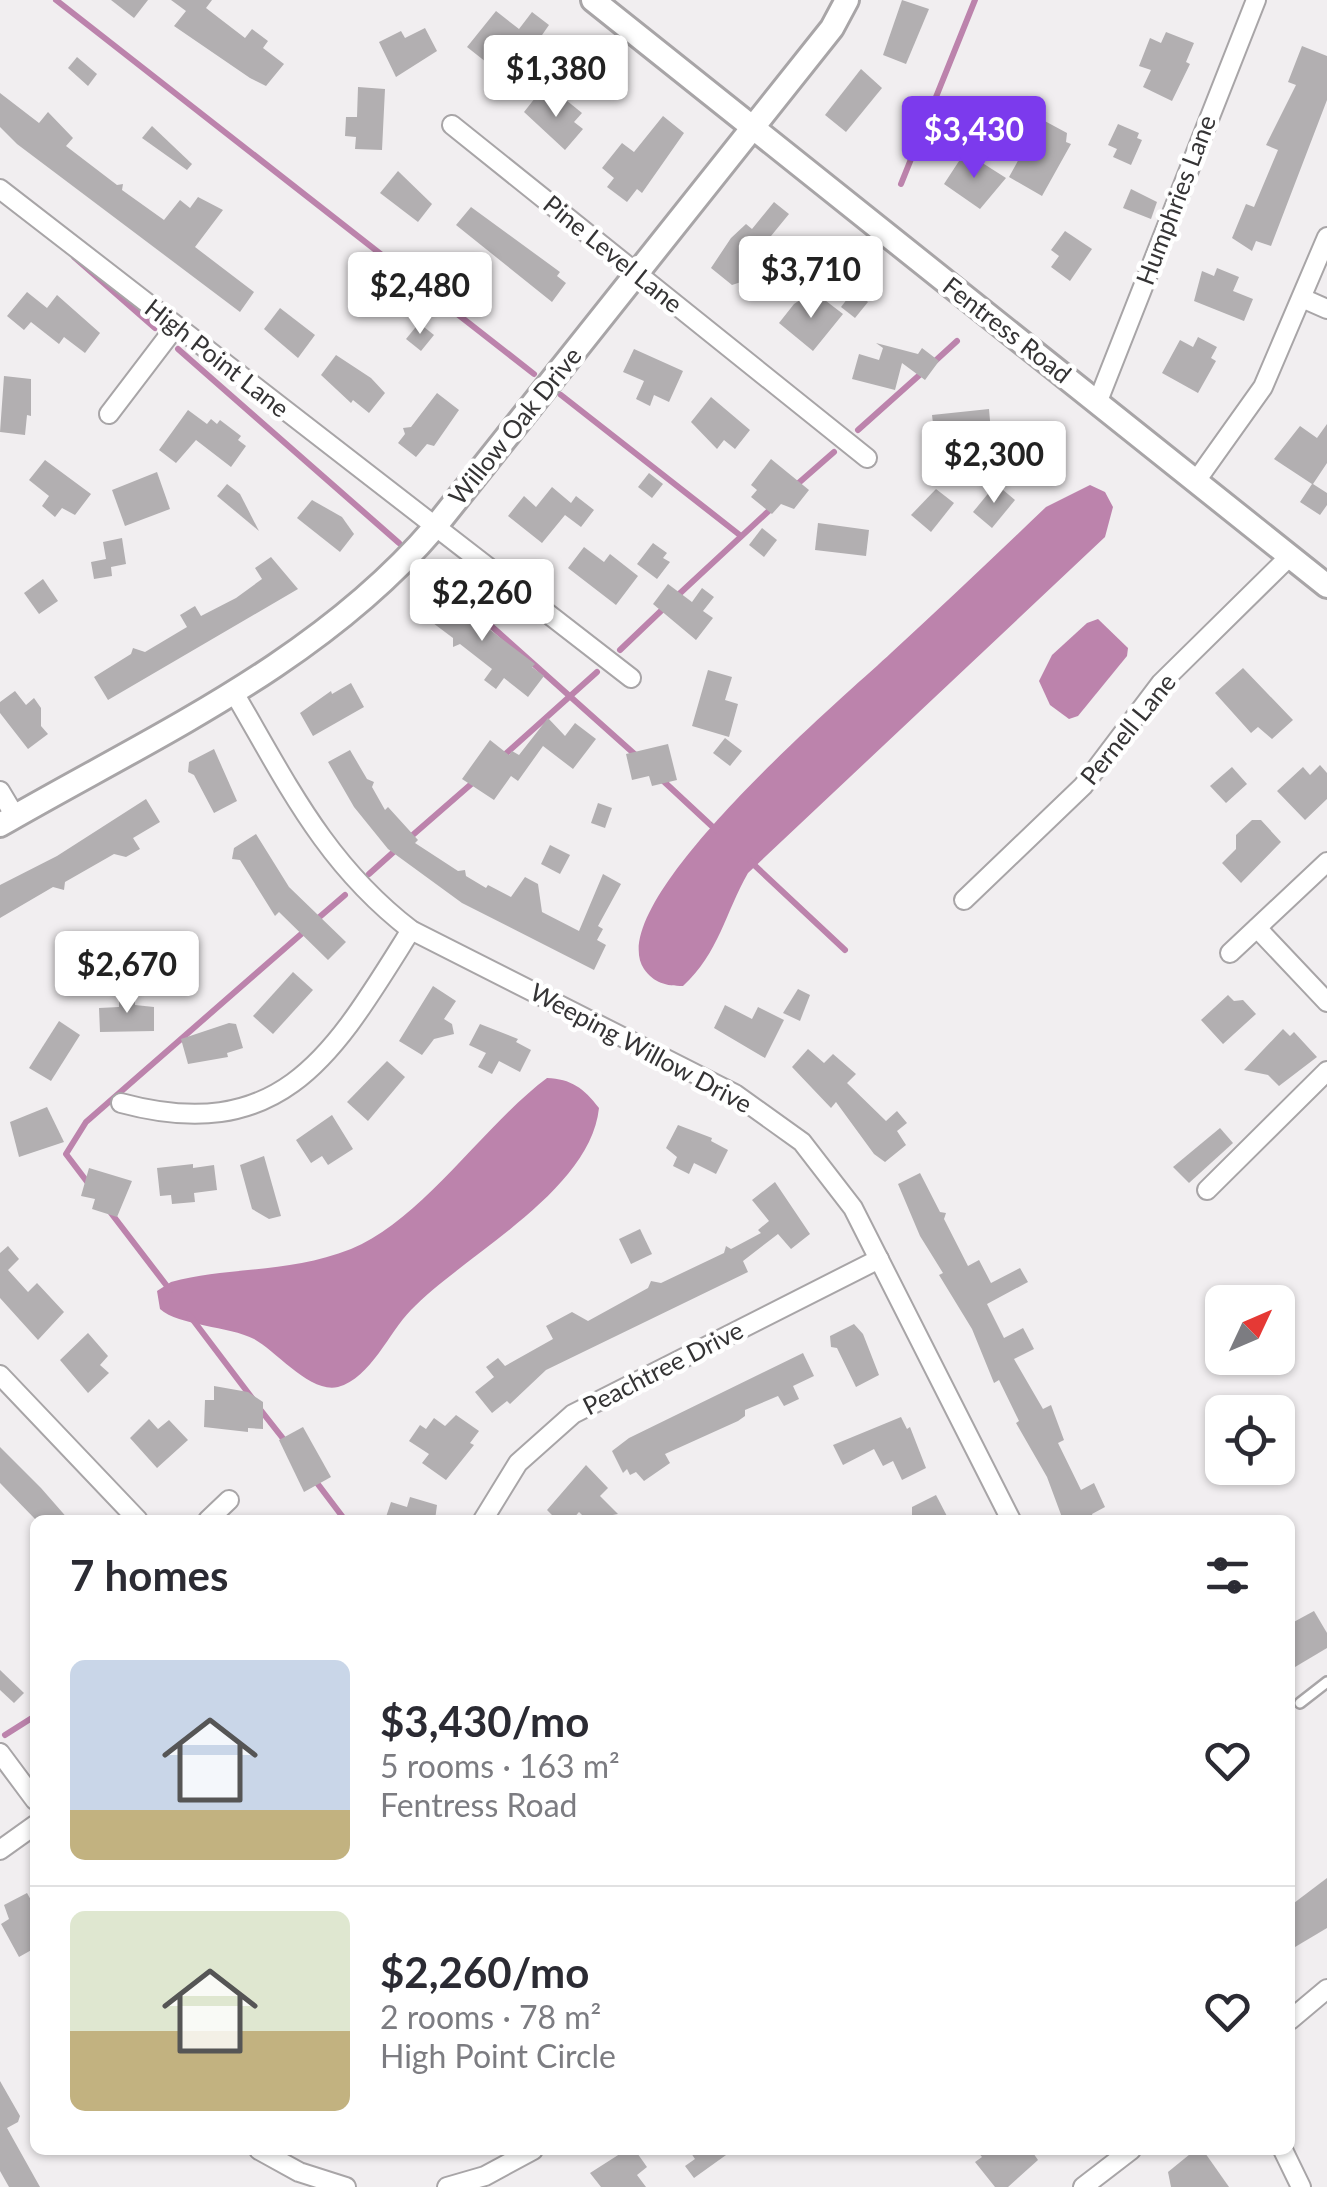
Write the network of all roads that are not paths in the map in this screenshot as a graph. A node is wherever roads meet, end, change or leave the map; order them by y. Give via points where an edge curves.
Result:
1 (593, 0) edge
2 (846, 0) edge
3 (1256, 0) edge
4 (452, 125) dead end
5 (753, 128) junction
6 (0, 190) edge
7 (1327, 237) edge
8 (636, 272) junction
9 (1302, 298) junction
10 (1327, 309) edge
11 (176, 326) junction
12 (1098, 402) junction
13 (109, 414) dead end
14 (868, 458) dead end
15 (1196, 481) junction
16 (435, 527) junction
17 (1290, 556) junction
18 (1327, 586) edge
19 (631, 678) dead end
20 (232, 691) junction
21 (0, 791) edge
22 (8, 820) edge
23 (1327, 862) edge
24 (964, 900) dead end
25 (1256, 928) junction
26 (411, 930) junction
27 (1230, 953) dead end
28 (1327, 1002) edge
29 (1327, 1071) edge
30 (121, 1104) dead end
31 (1207, 1190) dead end
32 (879, 1259) junction
33 (0, 1375) edge
34 (229, 1500) dead end
35 (133, 1515) edge
36 (213, 1515) edge
37 (486, 1515) edge
38 (1008, 1515) edge
39 (1327, 1682) edge
40 (1300, 1703) dead end
41 (0, 1753) edge
42 (30, 1793) edge
43 (30, 1829) edge
44 (0, 1850) edge
45 (1327, 1990) edge
46 (1295, 2016) edge
47 (268, 2155) edge
48 (525, 2155) edge
49 (1125, 2155) edge
50 (1286, 2155) edge
51 (318, 2183) edge
52 (346, 2187) edge
53 (448, 2187) edge
54 (1083, 2187) edge
55 (1302, 2187) edge

1 - 5 street, Fentress Road
2 - 5 street, Willow Oak Drive via 832,28
3 - 12 street, Humphries Lane
4 - 8 street, Pine Level Lane
5 - 8 street, Willow Oak Drive
5 - 12 street, Fentress Road
6 - 11 street, High Point Lane
7 - 9 street
8 - 14 street, Pine Level Lane
8 - 16 street, Willow Oak Drive
9 - 10 street
9 - 15 street via 1264,388
11 - 13 street
11 - 16 street, High Point Lane
12 - 15 street, Fentress Road
15 - 17 street, Fentress Road
16 - 19 street, High Point Lane
16 - 20 street, Willow Oak Drive via 343,620
17 - 18 street, Fentress Road
17 - 24 street, Pernell Lane via 1161,683 1083,786
20 - 22 street, Willow Oak Drive
20 - 26 street, Weeping Willow Drive via 322,843
21 - 22 street
23 - 25 street
25 - 27 street
25 - 28 street
26 - 30 street via 337,1044 293,1084 253,1104 187,1117
26 - 32 street, Weeping Willow Drive via 772,1117 826,1168
29 - 31 street
32 - 37 street, Peachtree Drive via 573,1414 518,1463
32 - 38 street, Weeping Willow Drive
33 - 35 street
34 - 36 street
39 - 40 lane
41 - 42 street
43 - 44 street
45 - 46 street
47 - 51 street
48 - 53 street
49 - 54 street
50 - 55 street
51 - 52 street

